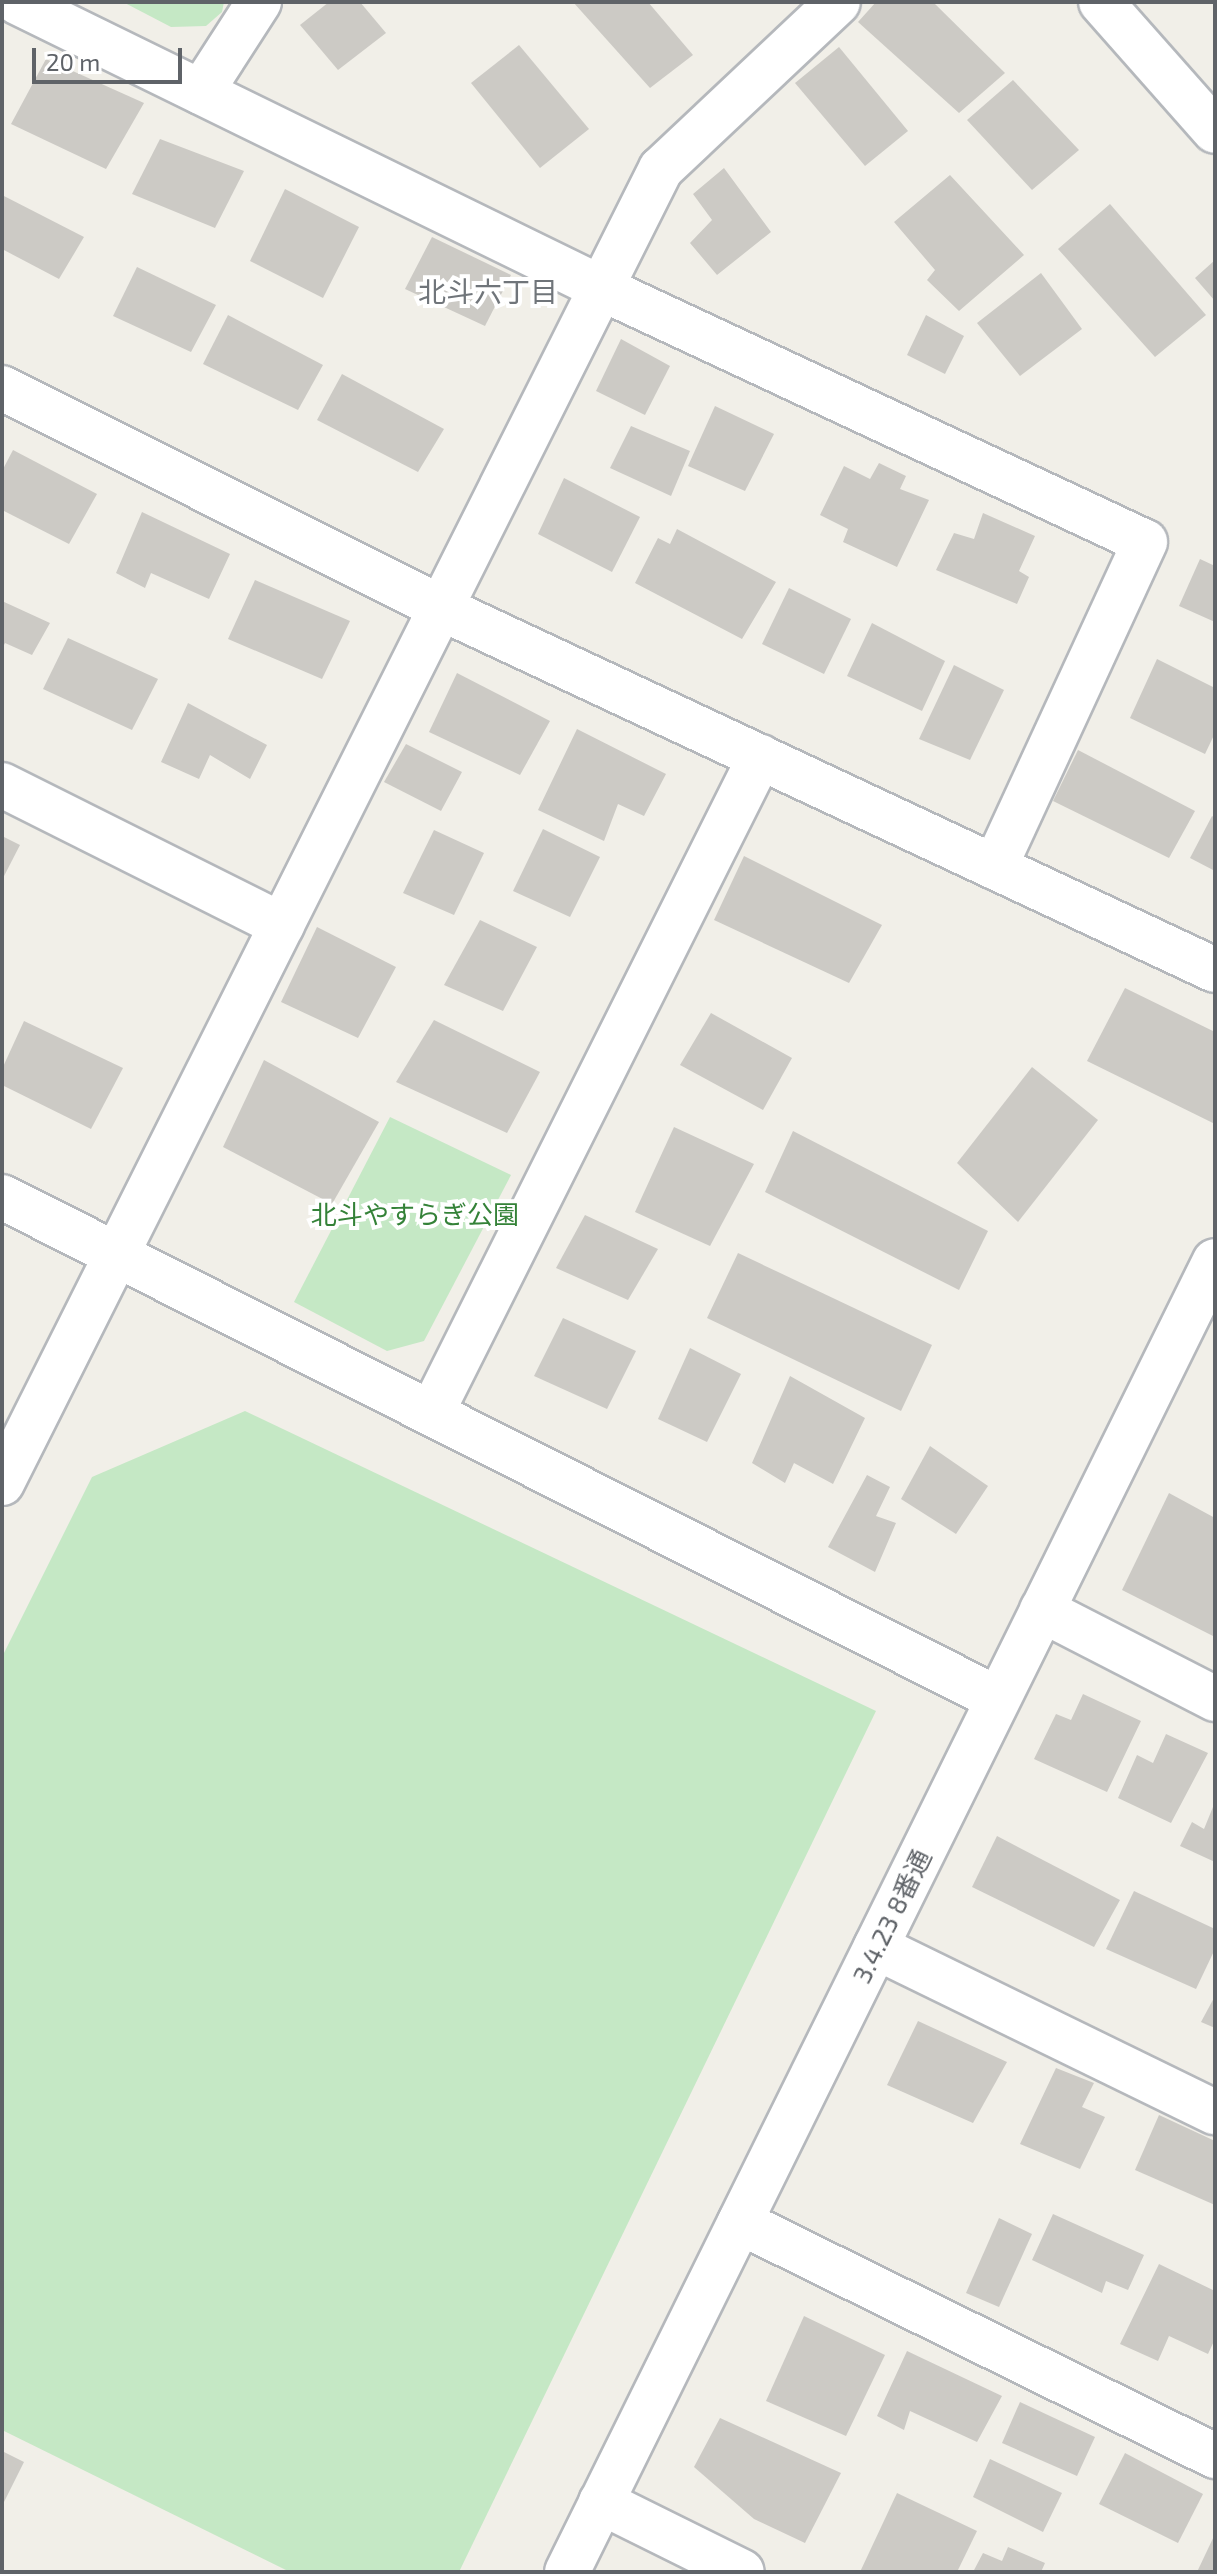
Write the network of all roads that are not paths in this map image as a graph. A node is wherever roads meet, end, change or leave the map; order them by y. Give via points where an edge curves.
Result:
1 (17, 2) edge
2 (259, 2) edge
3 (838, 2) edge
4 (1101, 2) edge
5 (201, 92) junction
6 (1215, 131) edge
7 (601, 288) junction
8 (2, 388) edge
9 (441, 608) junction
10 (760, 757) junction
11 (2, 785) edge
12 (995, 867) junction
13 (282, 925) junction
14 (1215, 970) edge
15 (2, 1197) edge
16 (117, 1253) junction
17 (1215, 1261) edge
18 (432, 1412) junction
19 (2, 1483) edge
20 (1042, 1610) junction
21 (998, 1699) junction
22 (1215, 1699) edge
23 (876, 1947) junction
24 (1215, 2112) edge
25 (740, 2222) junction
26 (1215, 2456) edge
27 (601, 2502) junction
28 (567, 2572) edge
29 (742, 2572) edge

1 - 5 street
2 - 5 street
3 - 7 street via 661,169
4 - 6 street
5 - 7 street
7 - 9 street
7 - 12 street via 1145,542
8 - 9 street
9 - 10 street
9 - 13 street
10 - 12 street
10 - 18 street
11 - 13 street
12 - 14 street
13 - 16 street
15 - 16 street
16 - 18 street
16 - 19 street
17 - 20 street, 3.4.23 8番通
18 - 21 street
20 - 21 street, 3.4.23 8番通
20 - 22 street
21 - 23 street, 3.4.23 8番通
23 - 24 street
23 - 25 street, 3.4.23 8番通
25 - 26 street
25 - 27 street, 3.4.23 8番通
27 - 28 street, 3.4.23 8番通
27 - 29 street

